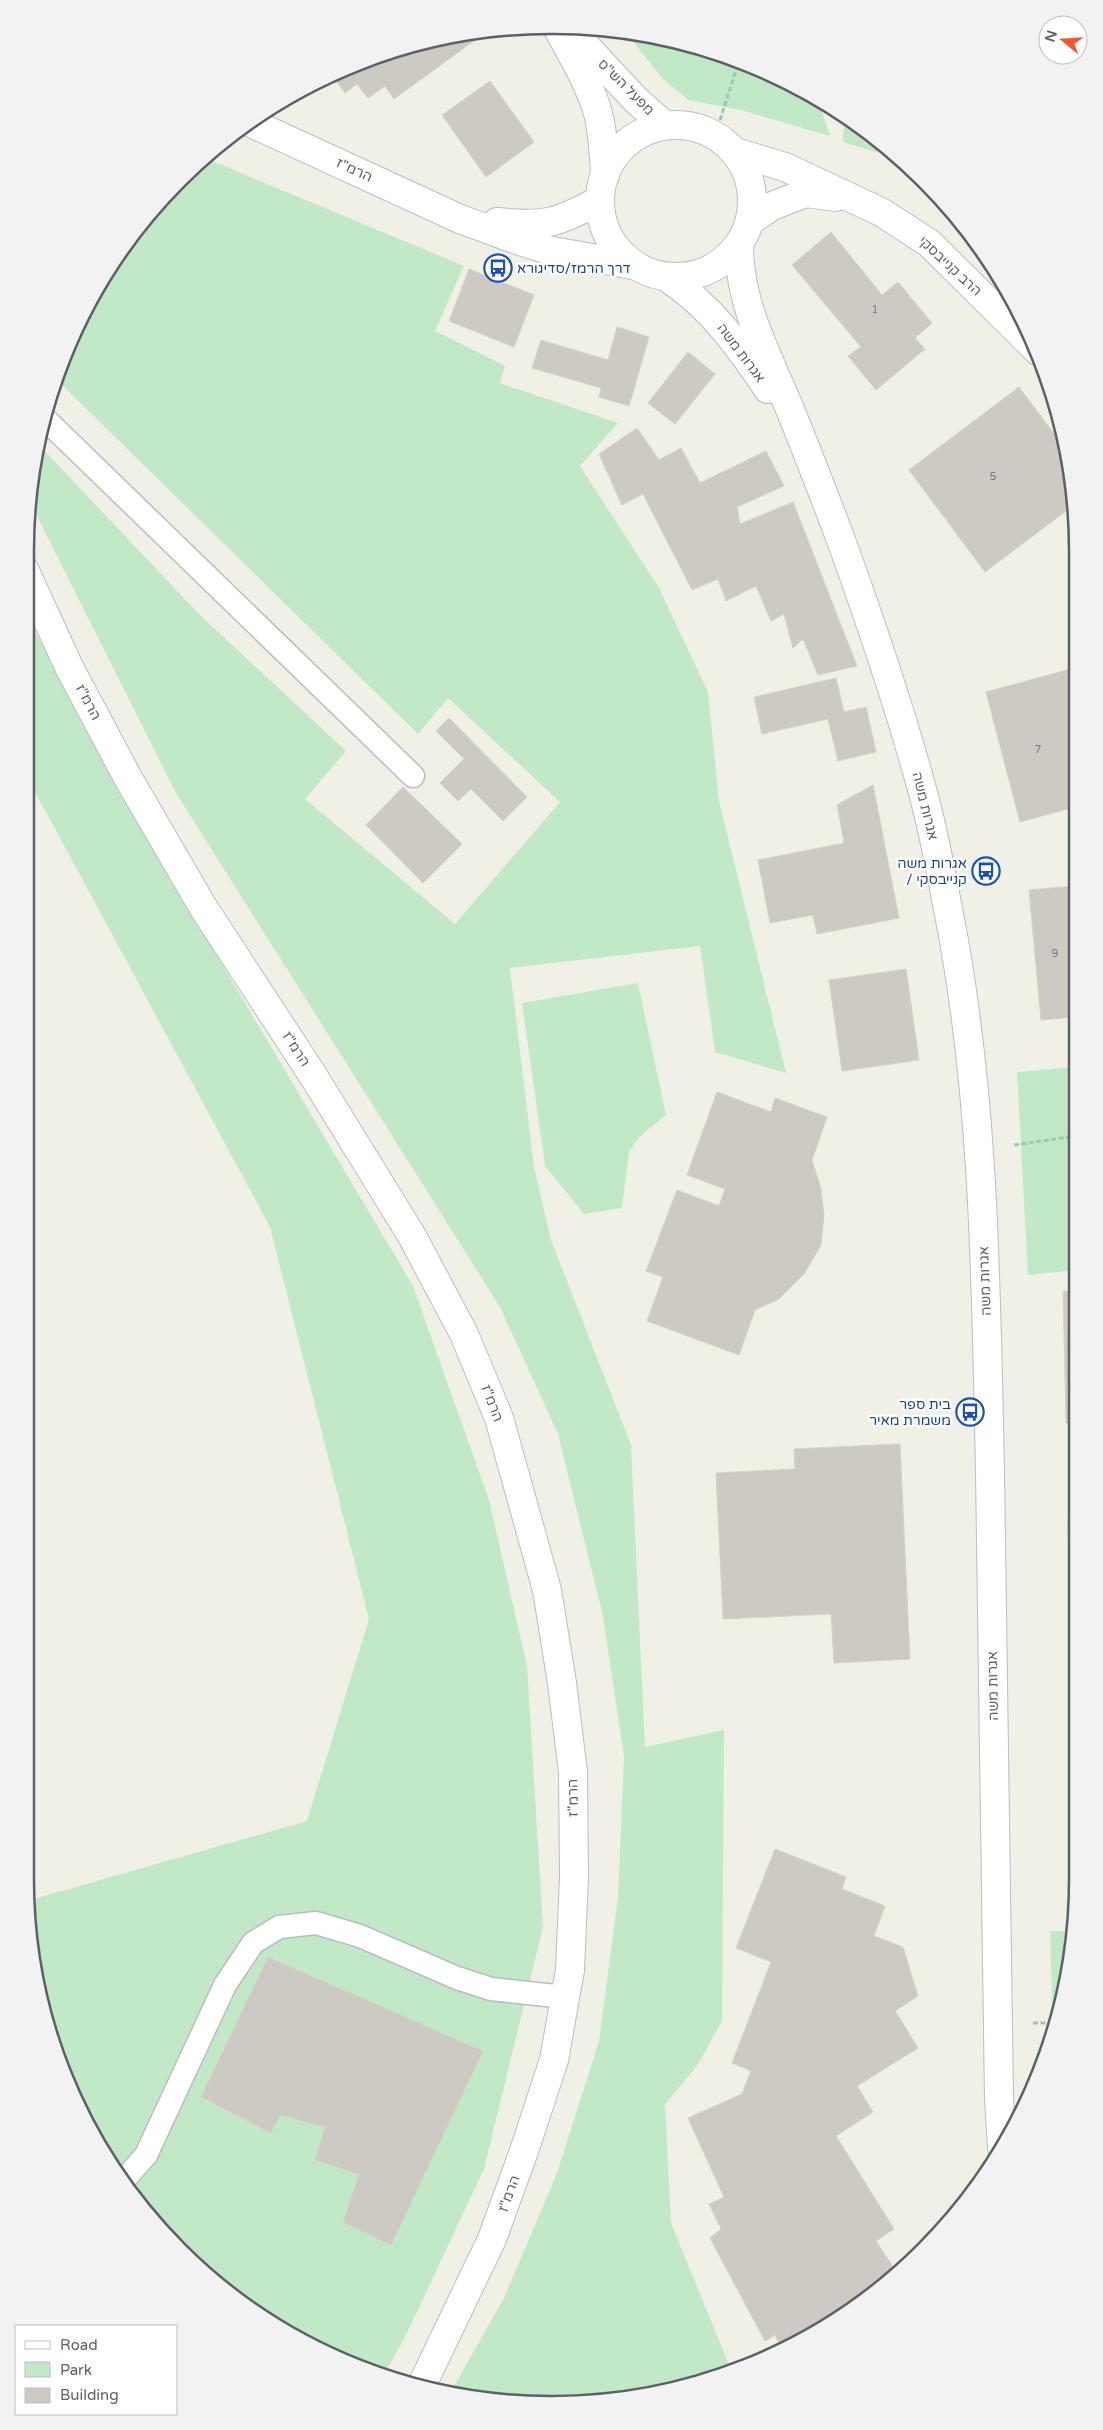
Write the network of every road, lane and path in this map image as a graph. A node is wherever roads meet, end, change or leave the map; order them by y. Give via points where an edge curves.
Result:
1 (560, 34) edge
2 (575, 35) edge
3 (738, 68) edge
4 (664, 125) junction
5 (257, 126) edge
6 (725, 143) junction
7 (603, 187) junction
8 (850, 198) junction
9 (460, 219) junction
10 (750, 221) junction
11 (739, 245) junction
12 (633, 265) junction
13 (666, 277) junction
14 (1022, 336) edge
15 (50, 423) edge
16 (802, 440) junction
17 (34, 590) edge
18 (413, 776) dead end
19 (1069, 1137) edge
20 (980, 1149) junction
21 (565, 1997) junction
22 (1001, 2135) edge
23 (128, 2176) edge
24 (451, 2327) junction
25 (412, 2377) edge
26 (425, 2381) edge

1 - 7 street, מפעל הש"ס via 598,113 603,141
2 - 4 street, מפעל הש"ס
3 - 6 path
4 - 6 street via 690,126
4 - 7 street via 639,134 618,151
5 - 9 street, הרמ"ז
6 - 8 street, הרב קנייבסקי
6 - 10 street via 747,173 753,196
7 - 9 street, הרמ"ז via 563,220 531,226
7 - 12 street via 604,225 616,247
8 - 10 street, הרב קנייבסקי via 806,193 772,206
8 - 14 street, הרב קנייבסקי via 881,212 929,243
9 - 12 street, הרמ"ז via 552,251
10 - 11 street
11 - 13 street via 708,271 687,277
11 - 16 street, אגרות משה via 744,296 753,324
12 - 13 street
13 - 16 street, אגרות משה via 707,309 744,353
15 - 18 lane
16 - 20 street, אגרות משה via 891,684 925,798 950,920
17 - 21 street, הרמ"ז via 128,778 203,907 314,1077 412,1236 464,1334 499,1418 547,1590 573,1772 574,1876 570,1970
19 - 20 path
20 - 22 street, אגרות משה via 986,1298
21 - 23 lane via 491,1989 457,1978 360,1936 316,1923 278,1927 253,1943 225,1985 146,2155
21 - 24 street, הרמ"ז via 554,2060 524,2152 492,2239
24 - 25 street, הרמ"ז
24 - 26 street, הרמ"ז

